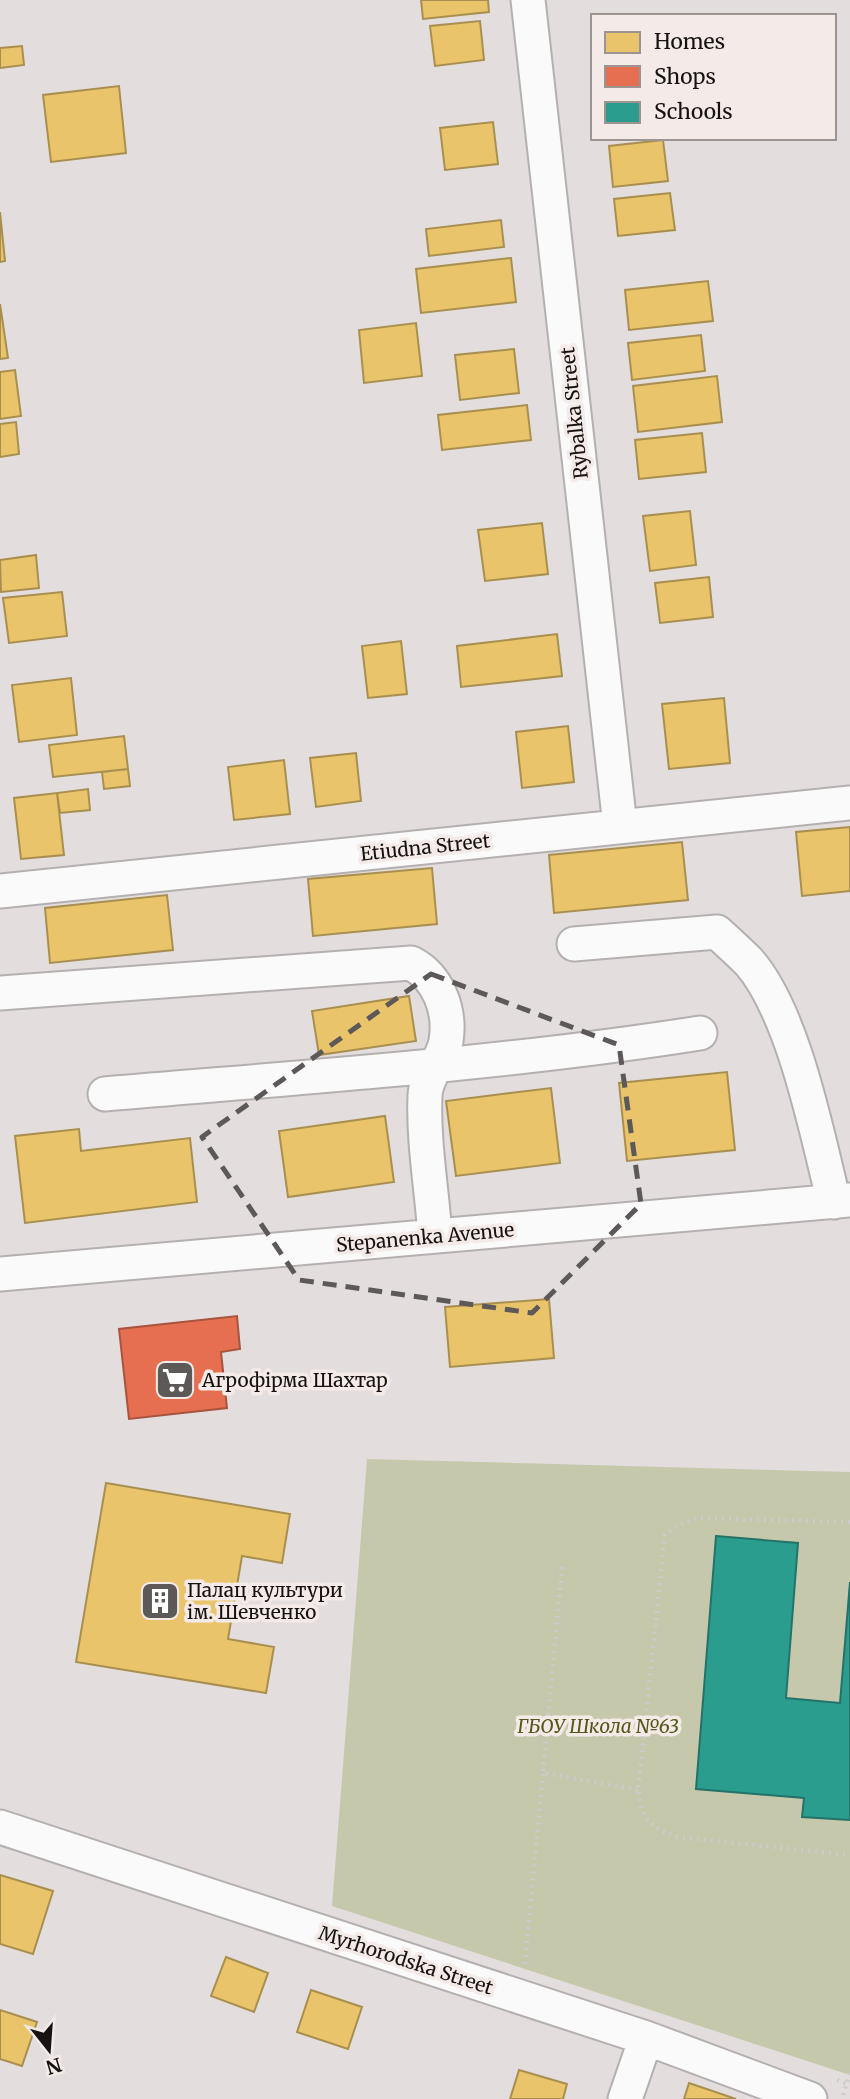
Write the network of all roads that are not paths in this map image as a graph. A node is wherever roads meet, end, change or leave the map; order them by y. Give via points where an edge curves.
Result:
1 (528, 0) edge
2 (850, 803) edge
3 (620, 826) junction
4 (0, 891) edge
5 (574, 944) dead end
6 (0, 993) edge
7 (700, 1033) dead end
8 (437, 1065) junction
9 (105, 1094) dead end
10 (842, 1201) edge
11 (435, 1236) junction
12 (0, 1274) edge
13 (0, 1827) edge
14 (646, 2038) junction
15 (822, 2089) edge
16 (625, 2099) edge

1 - 3 street, Rybalka Street
2 - 3 street, Etiudna Street
3 - 4 street, Etiudna Street
5 - 10 street via 717,932 750,964 782,1020
6 - 8 street via 411,963 425,970 438,986 445,1010 446,1041
7 - 8 street
8 - 9 street
8 - 11 street via 424,1093
10 - 11 street, Stepanenka Avenue
11 - 12 street, Stepanenka Avenue
13 - 14 street, Myrhorodska Street
14 - 15 street, Myrhorodska Street
14 - 16 street

